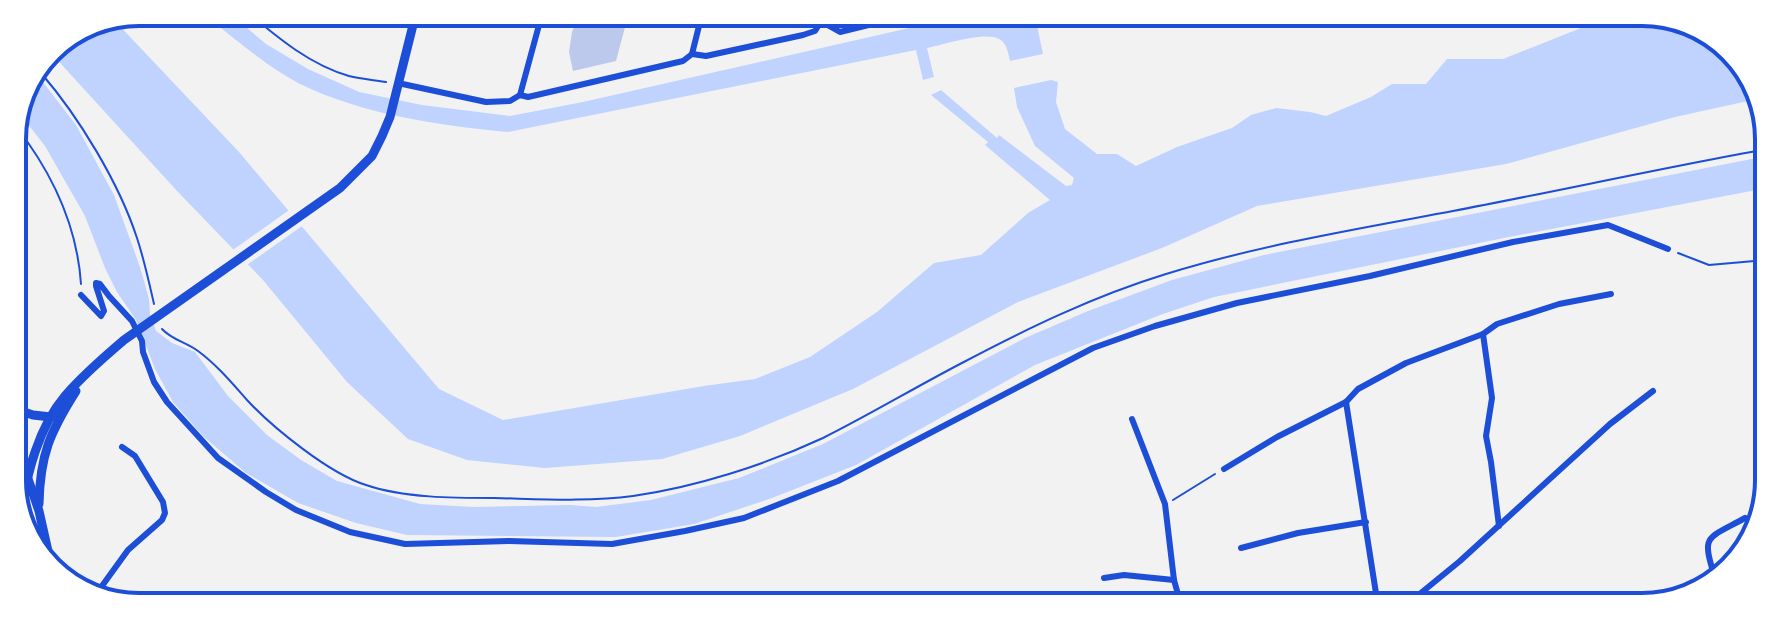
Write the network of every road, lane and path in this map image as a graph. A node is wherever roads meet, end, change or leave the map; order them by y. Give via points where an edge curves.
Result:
1 (264, 26) edge
2 (413, 26) edge
3 (539, 26) edge
4 (699, 26) edge
5 (818, 26) edge
6 (833, 26) edge
7 (864, 26) edge
8 (692, 54) junction
9 (45, 78) edge
10 (397, 88) junction
11 (520, 95) junction
12 (26, 141) edge
13 (1755, 151) edge
14 (1668, 249) joint
15 (1755, 261) edge
16 (1611, 294) dead end
17 (81, 295) joint
18 (156, 309) dead end
19 (159, 326) dead end
20 (1483, 334) junction
21 (85, 377) junction
22 (1653, 391) dead end
23 (1346, 402) junction
24 (26, 412) edge
25 (51, 417) junction
26 (1132, 419) dead end
27 (122, 447) dead end
28 (26, 451) edge
29 (29, 463) junction
30 (26, 466) edge
31 (1224, 469) joint
32 (28, 484) junction
33 (27, 489) edge
34 (1165, 504) junction
35 (39, 511) junction
36 (1745, 518) dead end
37 (1366, 522) junction
38 (1499, 526) junction
39 (46, 545) edge
40 (1241, 548) dead end
41 (1712, 569) edge
42 (1104, 578) dead end
43 (1174, 580) junction
44 (102, 586) edge
45 (1178, 593) edge
46 (1376, 593) edge
47 (1421, 593) edge

1 - 10 path via 317,62
2 - 10 main road
3 - 11 street
4 - 8 street
5 - 8 street via 803,35 706,56
6 - 7 street via 840,32
8 - 11 street via 668,65
9 - 18 path via 123,202
10 - 11 street via 486,102
10 - 21 main road via 372,156 340,188 124,340
12 - 17 path via 63,203 75,240
13 - 19 path via 1279,244 1165,274 1042,322 782,456 633,496 462,498 368,486 320,461 264,417 196,349
14 - 15 path via 1709,265
14 - 17 street via 1608,225 1224,306 1093,348 838,481 757,513 612,544 405,544 350,532 296,510 218,458 167,402 154,382 132,321 100,284 96,286 103,315
16 - 20 street via 1559,304 1497,324
20 - 23 street via 1406,363 1358,389
20 - 38 street via 1492,398 1486,436
21 - 25 main road
21 - 35 main road via 47,444
22 - 38 street
23 - 31 street
23 - 37 street
24 - 25 main road
25 - 29 main road
26 - 34 street
27 - 44 street via 135,456 165,513
28 - 29 main road
29 - 30 street
29 - 32 main road
31 - 34 path
32 - 33 main road
32 - 35 main road
34 - 43 street
35 - 39 main road
36 - 41 street via 1712,536 1707,544
37 - 40 street
37 - 46 street
38 - 47 street
42 - 43 street
43 - 45 street

